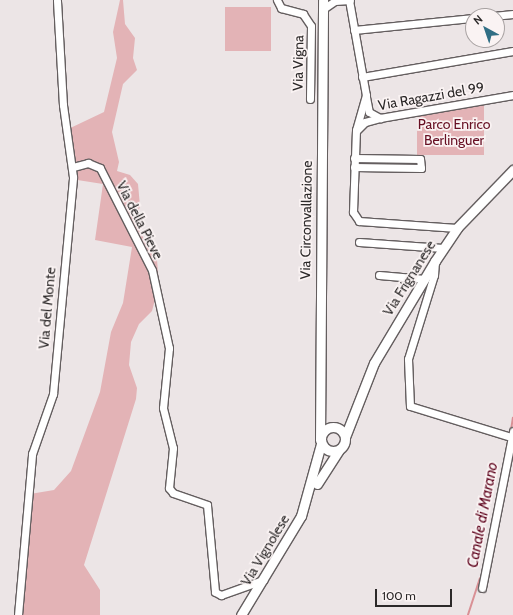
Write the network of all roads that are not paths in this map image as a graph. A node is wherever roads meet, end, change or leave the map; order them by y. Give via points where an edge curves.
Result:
1 (56, 0) edge
2 (277, 0) edge
3 (350, 0) edge
4 (323, 5) edge
5 (465, 19) edge
6 (354, 30) junction
7 (513, 51) edge
8 (362, 77) junction
9 (366, 95) junction
10 (513, 95) edge
11 (310, 99) dead end
12 (380, 118) junction
13 (356, 130) junction
14 (354, 158) junction
15 (73, 167) junction
16 (354, 167) junction
17 (513, 170) edge
18 (457, 228) junction
19 (359, 242) dead end
20 (443, 248) junction
21 (435, 261) junction
22 (379, 275) dead end
23 (425, 279) junction
24 (352, 417) junction
25 (318, 421) junction
26 (338, 428) junction
27 (326, 429) junction
28 (511, 435) edge
29 (345, 437) junction
30 (321, 442) junction
31 (339, 450) junction
32 (308, 497) junction
33 (263, 580) junction
34 (482, 588) dead end
35 (18, 615) edge
36 (241, 615) edge

1 - 15 street, Via del Monte via 63,111
2 - 11 street, Via Vigna via 281,8 303,14 311,26
3 - 4 street
3 - 6 street
4 - 25 main road, Via Circonvallazione
5 - 6 street
6 - 8 street
7 - 8 street
8 - 9 street
9 - 12 street via 369,112
9 - 13 street
10 - 12 street, Via Ragazzi del 99
12 - 13 street, Via Ragazzi del 99 via 365,122
13 - 14 street
14 - 16 street
14 - 16 street via 420,159 421,168
15 - 33 street, Via della Pieve via 88,163 100,168 152,270 169,348 163,408 173,448 169,488 173,493 207,505 215,592 221,595
15 - 35 street, Via del Monte via 53,394 32,454
16 - 18 street via 353,212 359,221
17 - 18 main road, Via Frignanese
18 - 20 main road, Via Frignanese
19 - 20 street
20 - 21 main road, Via Frignanese
21 - 23 main road, Via Frignanese
21 - 28 street via 434,275 408,359 410,406
22 - 23 street
23 - 24 main road, Via Frignanese via 374,363
24 - 26 main road
24 - 29 main road, Via Frignanese
25 - 27 main road
25 - 30 main road, Via Circonvallazione
26 - 27 main road
26 - 29 main road
27 - 30 main road
28 - 34 street
29 - 31 main road
30 - 31 main road via 330,451
30 - 32 main road, Via Circonvallazione
31 - 32 main road
32 - 33 main road, Via Vignolese via 295,528
33 - 36 main road, Via Vignolese

